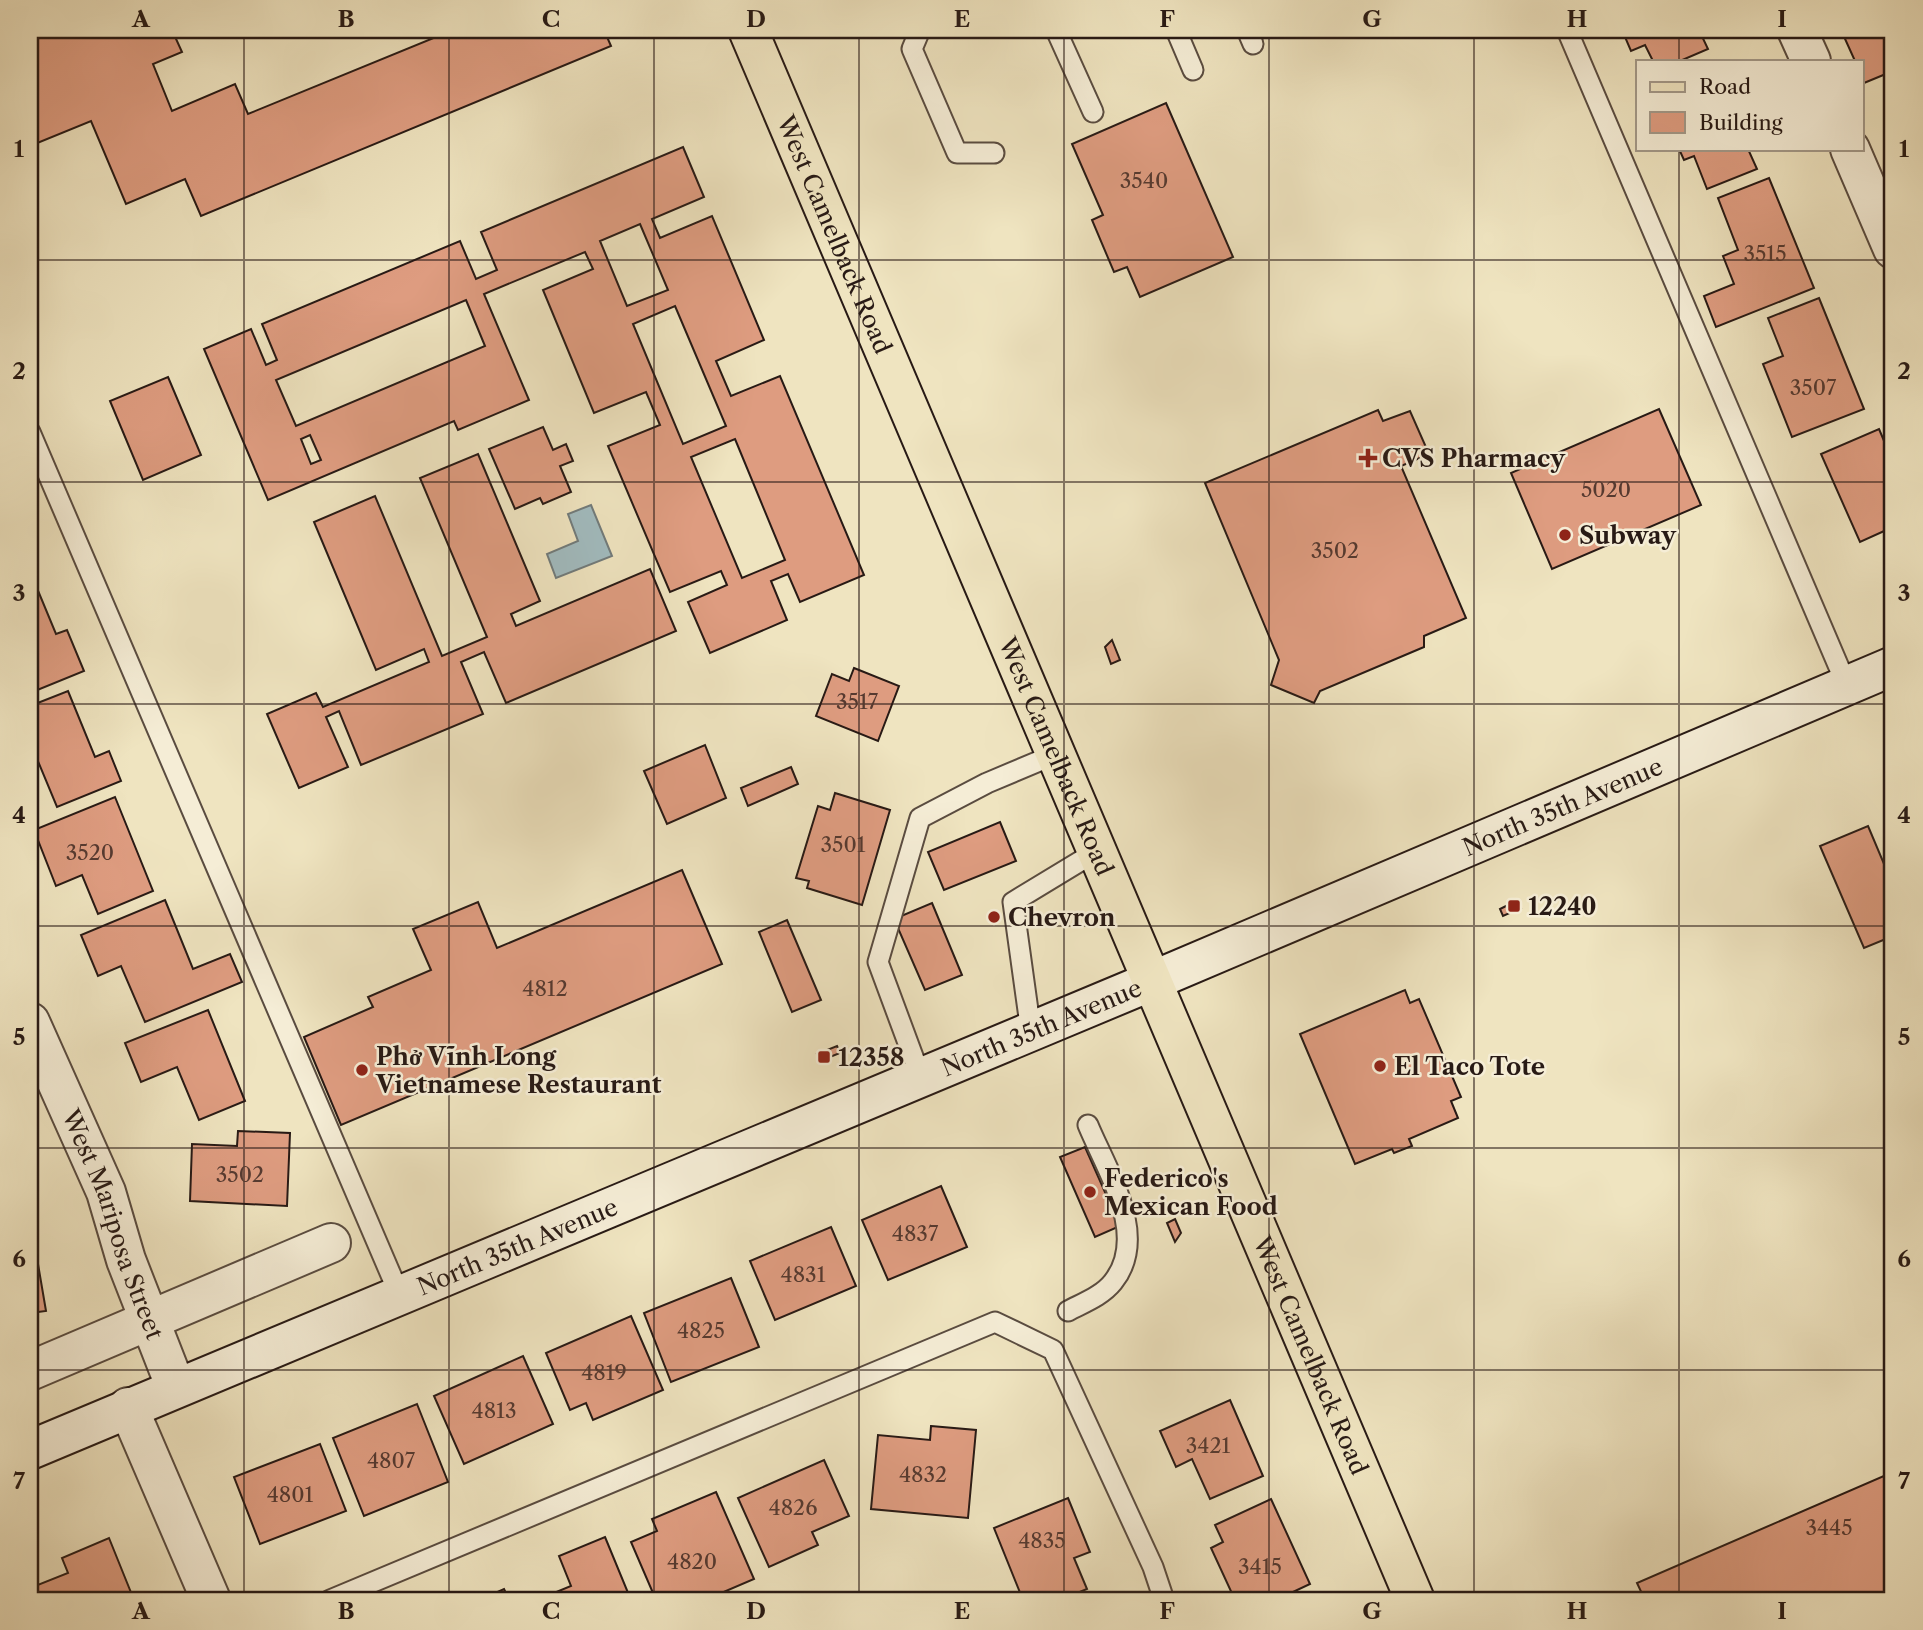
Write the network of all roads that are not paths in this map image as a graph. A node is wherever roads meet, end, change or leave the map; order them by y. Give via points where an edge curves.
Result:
1 (748, 30) edge
2 (920, 30) edge
3 (1056, 30) edge
4 (1176, 30) edge
5 (1567, 30) edge
6 (1797, 30) edge
7 (1811, 60) edge
8 (1193, 69) dead end
9 (1093, 112) dead end
10 (1851, 150) edge
11 (994, 153) dead end
12 (1880, 180) edge
13 (1893, 249) edge
14 (30, 432) edge
15 (1893, 666) edge
16 (1847, 686) junction
17 (1056, 754) junction
18 (1097, 851) junction
19 (1152, 981) junction
20 (30, 1022) edge
21 (1031, 1032) junction
22 (921, 1078) junction
23 (1088, 1125) dead end
24 (331, 1243) dead end
25 (400, 1296) junction
26 (1068, 1311) dead end
27 (148, 1321) junction
28 (30, 1371) edge
29 (176, 1388) junction
30 (128, 1408) junction
31 (30, 1450) edge
32 (211, 1600) edge
33 (330, 1600) edge
34 (1164, 1600) edge
35 (1415, 1600) edge

1 - 17 main road, West Camelback Road
2 - 11 lane via 912,49 957,153
3 - 9 lane
4 - 8 lane
5 - 16 lane
6 - 7 main road
10 - 12 main road
12 - 13 main road
14 - 25 lane
15 - 16 main road, North 35th Avenue
16 - 19 main road, North 35th Avenue
17 - 18 main road, West Camelback Road
17 - 22 lane via 986,783 920,818 878,962
18 - 19 main road, West Camelback Road
18 - 21 lane via 1013,902
19 - 21 main road, North 35th Avenue
19 - 35 main road, West Camelback Road
20 - 27 main road, West Mariposa Street via 106,1192
21 - 22 main road, North 35th Avenue
22 - 25 main road, North 35th Avenue
23 - 26 lane via 1124,1209 1127,1238 1113,1282
24 - 27 main road
25 - 29 main road, North 35th Avenue
27 - 28 main road
27 - 29 main road, West Mariposa Street
29 - 30 main road, North 35th Avenue
30 - 31 main road, North 35th Avenue
30 - 32 main road
33 - 34 lane via 995,1322 1053,1350

